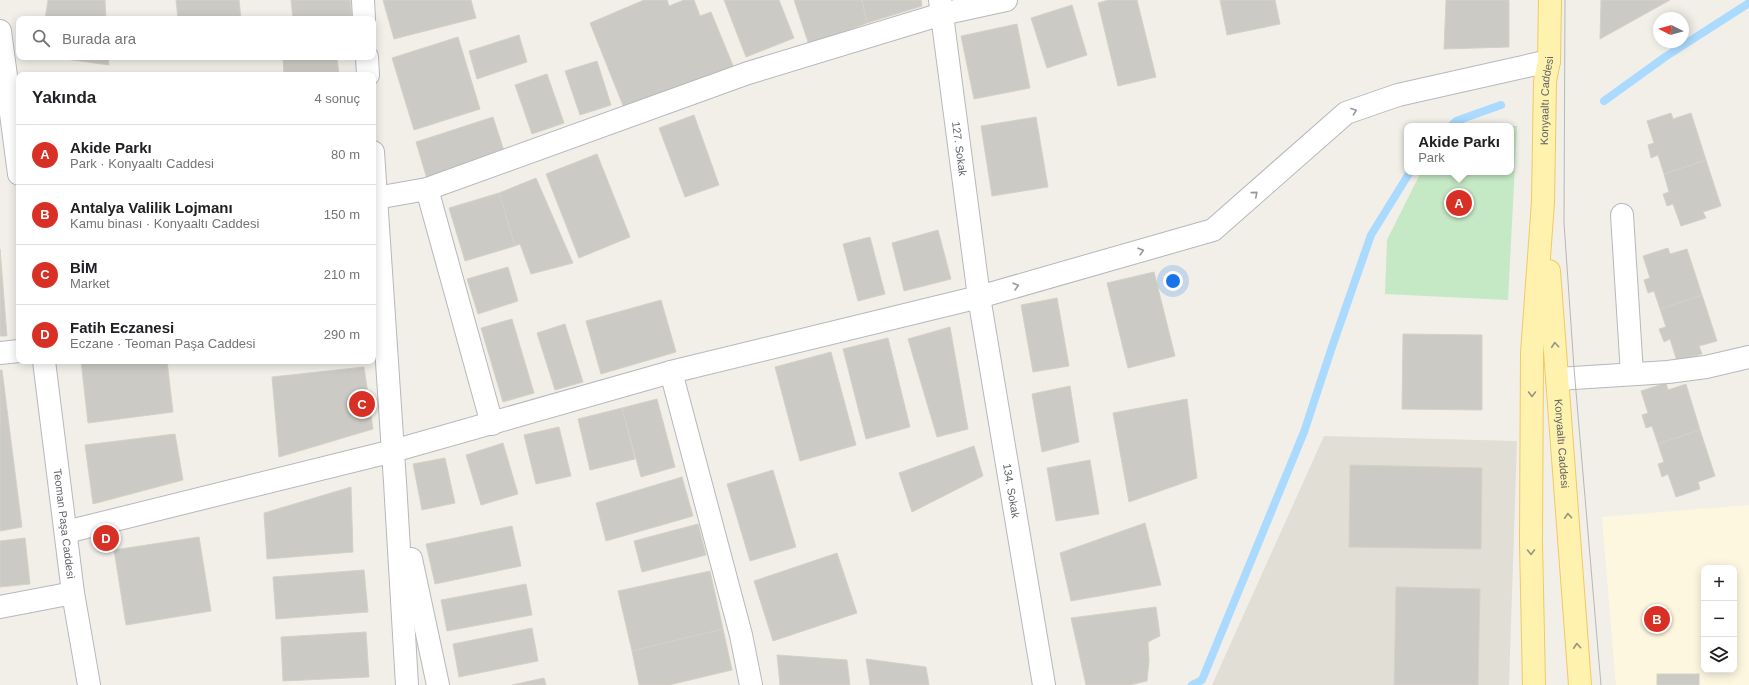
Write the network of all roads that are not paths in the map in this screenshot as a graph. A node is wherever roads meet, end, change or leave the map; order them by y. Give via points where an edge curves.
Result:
1 (363, 0) edge
2 (1006, 0) edge
3 (1550, 0) edge
4 (941, 7) edge
5 (364, 16) edge
6 (0, 31) edge
7 (366, 60) edge
8 (1547, 71) junction
9 (368, 72) edge
10 (16, 151) edge
11 (427, 189) junction
12 (376, 198) joint
13 (1543, 202) junction
14 (1622, 215) dead end
15 (979, 297) junction
16 (16, 351) edge
17 (0, 353) edge
18 (1749, 357) edge
19 (44, 364) edge
20 (671, 372) junction
21 (1632, 374) junction
22 (1558, 379) junction
23 (492, 424) junction
24 (393, 451) junction
25 (395, 482) junction
26 (66, 532) junction
27 (73, 593) junction
28 (0, 607) edge
29 (89, 685) edge
30 (407, 685) edge
31 (438, 685) edge
32 (751, 685) edge
33 (1044, 685) edge
34 (1534, 685) edge
35 (1580, 685) edge

1 - 5 street
2 - 4 street
3 - 8 main road, Konyaaltı Caddesi
4 - 11 street
4 - 15 street, 127. Sokak
6 - 10 street
7 - 9 street
8 - 13 main road, Konyaaltı Caddesi
15 -> 8 street via 1213,230 1346,114 1398,95
11 - 12 street
11 - 23 street
12 - 24 street
22 -> 13 main road, Konyaaltı Caddesi
13 -> 34 main road, Konyaaltı Caddesi via 1532,353 1531,542
14 - 21 street
15 - 20 street
15 - 33 street, 134. Sokak
16 - 17 street
18 - 21 street via 1706,367
19 - 26 street, Teoman Paşa Caddesi
20 - 23 street
20 - 32 street via 741,635
21 - 22 street
35 -> 22 main road, Konyaaltı Caddesi
23 - 24 street
24 - 25 street
24 - 26 street
25 - 30 street
25 - 31 street
26 - 27 street, Teoman Paşa Caddesi
27 - 28 street
27 - 29 street, Teoman Paşa Caddesi

